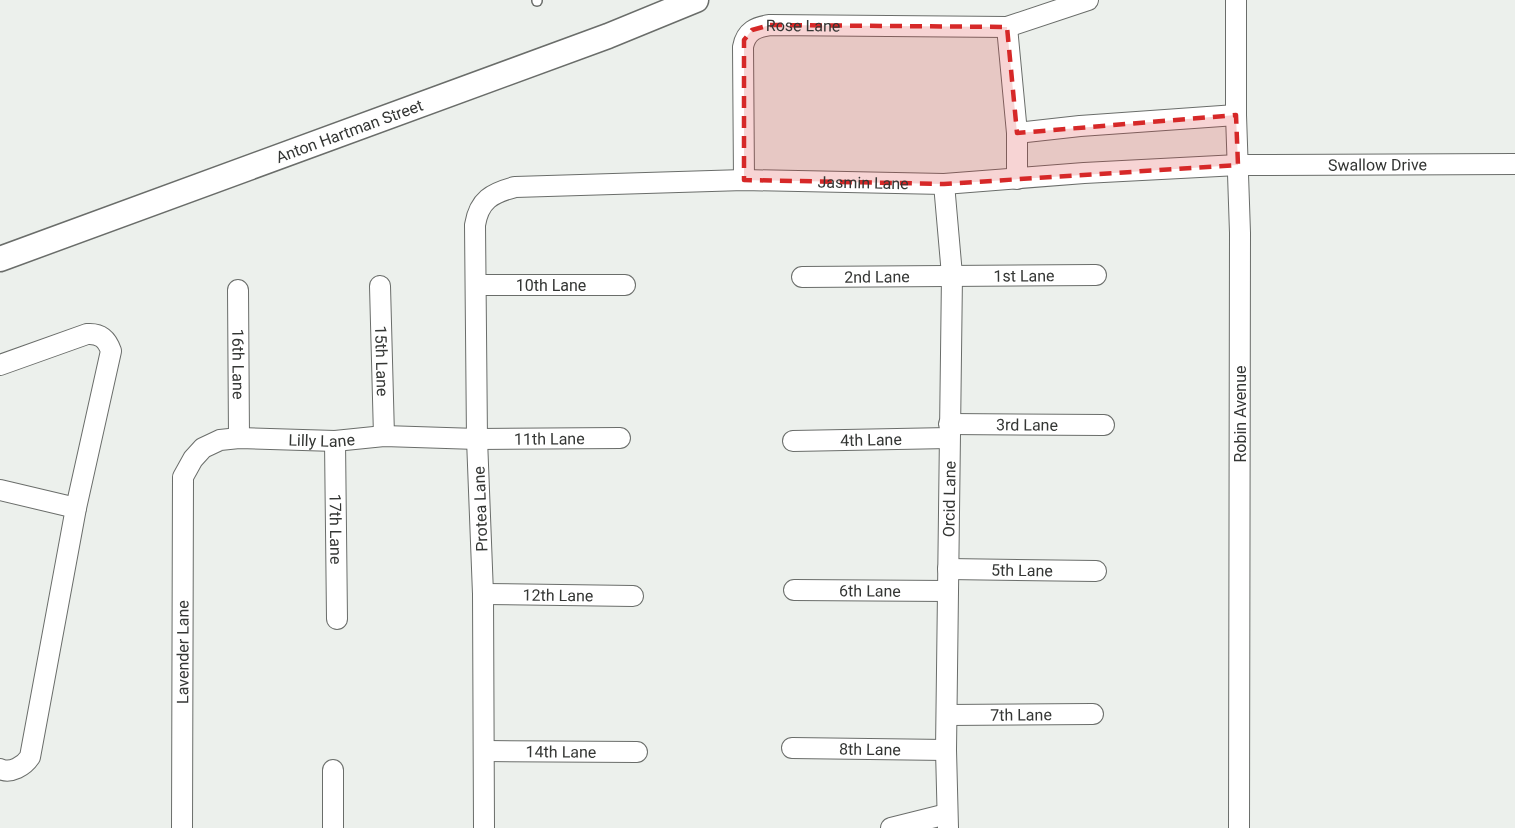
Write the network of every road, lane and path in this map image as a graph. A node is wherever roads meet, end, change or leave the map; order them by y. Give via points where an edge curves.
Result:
1 (696, 0) edge
2 (1088, 0) edge
3 (1236, 0) edge
4 (1007, 27) junction
5 (1236, 115) junction
6 (1017, 133) junction
7 (1515, 164) edge
8 (1238, 165) junction
9 (1017, 179) junction
10 (744, 180) junction
11 (944, 184) junction
12 (491, 196) joint
13 (0, 259) edge
14 (952, 275) junction
15 (1096, 275) dead end
16 (802, 277) dead end
17 (476, 285) junction
18 (625, 285) dead end
19 (380, 286) dead end
20 (238, 290) dead end
21 (0, 365) edge
22 (1104, 425) dead end
23 (949, 431) junction
24 (384, 436) junction
25 (239, 438) junction
26 (620, 438) dead end
27 (477, 439) junction
28 (335, 441) junction
29 (794, 441) dead end
30 (183, 477) joint
31 (0, 490) edge
32 (76, 508) junction
33 (948, 569) junction
34 (1096, 571) dead end
35 (794, 590) dead end
36 (948, 591) junction
37 (483, 594) junction
38 (633, 596) dead end
39 (337, 619) dead end
40 (1093, 714) dead end
41 (947, 715) junction
42 (792, 747) dead end
43 (946, 750) junction
44 (485, 751) junction
45 (637, 752) dead end
46 (0, 770) edge
47 (333, 770) dead end
48 (948, 821) edge
49 (182, 828) edge
50 (333, 828) edge
51 (484, 828) edge
52 (891, 828) edge
53 (1239, 828) edge

1 - 13 street, Anton Hartman Street
2 - 4 street, Rose Lane
3 - 5 street, Robin Avenue
4 - 6 street
4 - 10 street, Rose Lane via 770,25 752,30 743,47
5 - 6 street
5 - 8 street, Robin Avenue
6 - 9 street
7 - 8 street, Swallow Drive
8 - 9 street, Jasmin Lane
8 - 53 street, Robin Avenue
9 - 11 street, Jasmin Lane
10 - 11 street, Jasmin Lane
10 - 12 street, Jasmin Lane via 515,187
11 - 14 street, Orcid Lane
12 - 17 street, Protea Lane via 480,206 477,216
14 - 15 street, 1st Lane
14 - 16 street, 2nd Lane
14 - 23 street, Orcid Lane
17 - 18 street, 10th Lane
17 - 27 street, Protea Lane
19 - 24 street, 15th Lane
20 - 25 street, 16th Lane
21 - 32 street via 87,334 99,335 109,346
22 - 23 street, 3rd Lane
23 - 29 street, 4th Lane
23 - 33 street, Orcid Lane
24 - 27 street, Lilly Lane
24 - 28 street, Lilly Lane
25 - 28 street, Lilly Lane
25 - 30 street, Lilly Lane via 220,440 202,448
26 - 27 street, 11th Lane
27 - 37 street, Protea Lane
28 - 39 street, 17th Lane
30 - 49 street, Lavender Lane
31 - 32 street
32 - 46 street via 30,757 11,770
33 - 34 street, 5th Lane
33 - 36 street, Orcid Lane
35 - 36 street, 6th Lane
36 - 41 street, Orcid Lane
37 - 38 street, 12th Lane
37 - 44 street, Protea Lane
40 - 41 street, 7th Lane
41 - 43 street, Orcid Lane
42 - 43 street, 8th Lane
43 - 48 street, Orcid Lane
44 - 45 street, 14th Lane
44 - 51 street, Protea Lane
47 - 50 street
48 - 52 street

